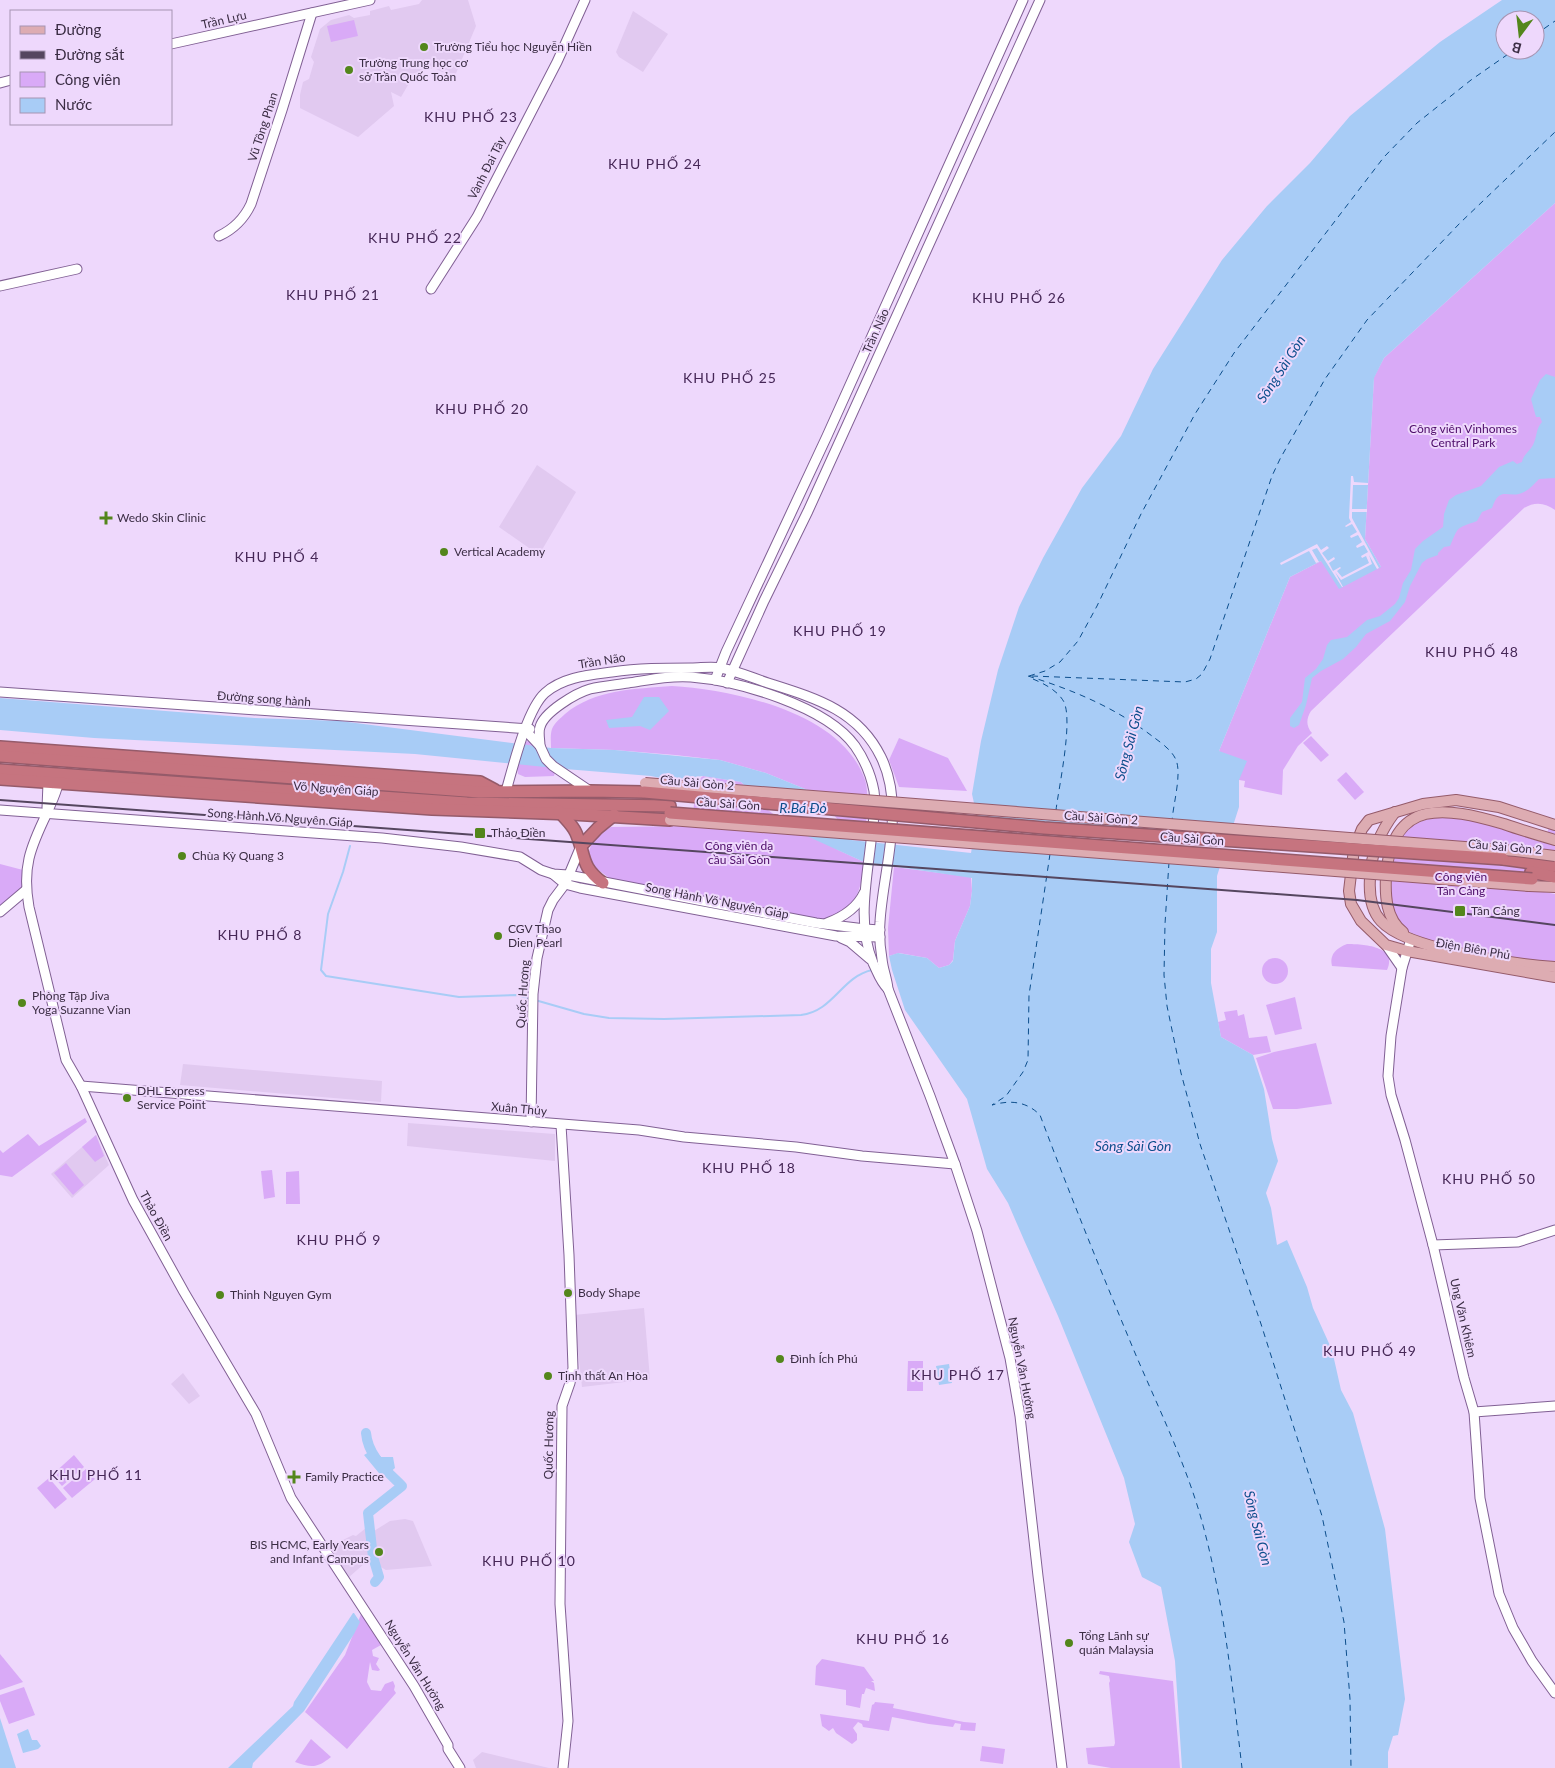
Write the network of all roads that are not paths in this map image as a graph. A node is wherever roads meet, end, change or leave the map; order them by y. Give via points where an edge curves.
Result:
1 (370, 0) edge
2 (585, 0) edge
3 (1023, 0) edge
4 (1040, 0) edge
5 (312, 13) junction
6 (172, 44) edge
7 (977, 101) junction
8 (990, 108) junction
9 (218, 236) dead end
10 (77, 269) dead end
11 (900, 274) junction
12 (913, 279) junction
13 (0, 286) edge
14 (432, 289) dead end
15 (720, 667) junction
16 (732, 671) junction
17 (715, 680) junction
18 (727, 683) junction
19 (0, 692) edge
20 (540, 727) junction
21 (525, 730) junction
22 (540, 746) junction
23 (0, 747) edge
24 (0, 756) edge
25 (0, 770) edge
26 (0, 779) edge
27 (53, 783) junction
28 (645, 788) junction
29 (502, 791) junction
30 (590, 791) junction
31 (554, 804) junction
32 (0, 810) edge
33 (1395, 812) junction
34 (670, 813) junction
35 (46, 814) junction
36 (562, 814) junction
37 (616, 814) junction
38 (1555, 825) edge
39 (1555, 840) edge
40 (581, 846) junction
41 (1555, 856) edge
42 (1555, 866) edge
43 (1555, 878) edge
44 (1530, 879) junction
45 (566, 880) junction
46 (604, 883) junction
47 (1555, 887) edge
48 (26, 890) junction
49 (864, 893) junction
50 (0, 912) edge
51 (825, 924) junction
52 (865, 933) junction
53 (880, 933) junction
54 (836, 936) junction
55 (1411, 939) junction
56 (1386, 945) junction
57 (1407, 951) junction
58 (878, 961) junction
59 (1555, 967) edge
60 (1402, 968) junction
61 (1555, 977) edge
62 (81, 1086) junction
63 (531, 1122) junction
64 (561, 1125) junction
65 (955, 1164) junction
66 (1555, 1230) edge
67 (1433, 1245) junction
68 (1555, 1406) edge
69 (1474, 1412) junction
70 (358, 1600) joint
71 (1555, 1693) edge
72 (448, 1745) junction
73 (460, 1768) edge
74 (467, 1768) edge
75 (562, 1768) edge
76 (1062, 1768) edge

1 - 5 main road, Trần Lựu
2 - 14 main road, Vành Đai Tây via 557,62 477,216
3 - 7 main road, Trần Não
4 - 8 main road, Trần Não
5 - 6 main road, Trần Lựu
5 - 9 main road, Vũ Tông Phan via 251,204 244,218
7 - 8 main road
7 - 11 main road, Trần Não
8 - 12 main road, Trần Não
10 - 13 main road
11 - 12 main road
11 - 15 main road, Trần Não
12 - 16 main road, Trần Não
15 - 16 main road, Trần Não
15 - 17 main road, Trần Não
15 - 21 main road, Trần Não via 633,669 579,676 544,694
16 - 18 main road, Trần Não
16 - 53 main road, Trần Não, bridge via 802,694 842,712 854,721 881,758 892,797 892,827
17 - 18 main road, Trần Não
17 - 20 main road, Trần Não via 675,676 590,689 559,705
18 - 49 main road, Trần Não, bridge via 785,700 811,712 841,732 854,746 866,766 875,797
19 - 21 main road, Đường song hành
20 - 21 main road, Đường song hành
20 - 22 main road
21 - 22 main road
21 - 29 main road, Trần Não
22 - 30 main road via 546,759 557,769
23 - 29 highway, Võ Nguyên Giáp via 480,782
24 - 29 highway, Võ Nguyên Giáp
25 - 31 highway, Võ Nguyên Giáp via 466,803
26 - 27 highway, Võ Nguyên Giáp
27 - 35 main road, Thảo Điền via 56,795
27 - 36 highway, Võ Nguyên Giáp via 432,809
28 - 30 highway, Võ Nguyên Giáp
28 - 41 main road, Cầu Sài Gòn 2, bridge
28 - 42 highway, Cầu Sài Gòn 2, bridge via 1044,828 1503,859
29 - 30 highway, Võ Nguyên Giáp
31 - 34 highway, Võ Nguyên Giáp
31 - 36 highway
31 - 37 highway, Võ Nguyên Giáp via 566,810
32 - 35 main road, Song Hành Võ Nguyên Giáp
33 - 38 main road via 1434,802 1467,800
33 - 55 main road, Điện Biên Phủ via 1374,849 1370,872 1371,901 1381,922
33 - 56 main road via 1369,820 1362,829 1354,848 1348,891 1355,913
34 - 37 highway, Võ Nguyên Giáp
34 - 44 highway, Cầu Sài Gòn, bridge
35 - 45 main road, Song Hành Võ Nguyên Giáp via 382,838 461,847 520,857 540,870
35 - 48 main road, Thảo Điền via 26,868
36 - 37 highway, Võ Nguyên Giáp
36 - 40 highway via 571,823
37 - 40 highway
39 - 55 main road via 1478,816 1444,811 1418,816 1410,821 1402,827 1390,852 1386,890 1392,919 1398,929
40 - 45 main road, Quốc Hương
40 - 46 highway via 588,869
43 - 44 highway
44 - 47 main road
45 - 46 main road, Song Hành Võ Nguyên Giáp
45 - 54 main road, Song Hành Võ Nguyên Giáp via 618,895
45 - 63 main road, Quốc Hương via 548,910 537,958 533,994
46 - 51 main road, Song Hành Võ Nguyên Giáp
48 - 50 main road
48 - 62 main road, Thảo Điền via 66,1060
49 - 51 main road via 845,915
49 - 52 main road
51 - 52 main road, Song Hành Võ Nguyên Giáp
52 - 53 main road, Song Hành Võ Nguyên Giáp
52 - 54 main road, Song Hành Võ Nguyên Giáp
52 - 58 main road, Nguyễn Văn Hưởng
53 - 58 main road, Nguyễn Văn Hưởng
54 - 58 main road
55 - 57 main road, Ung Văn Khiêm
55 - 59 main road, Điện Biên Phủ via 1463,954
56 - 57 main road, Điện Biên Phủ
56 - 60 main road
57 - 60 main road, Ung Văn Khiêm
57 - 61 main road, Điện Biên Phủ
58 - 65 main road, Nguyễn Văn Hưởng
60 - 67 main road, Ung Văn Khiêm via 1388,1076
62 - 63 main road, Xuân Thủy
62 - 70 main road, Thảo Điền via 133,1200 256,1414 291,1498
63 - 64 main road, Xuân Thủy
64 - 65 main road, Xuân Thủy via 639,1130
64 - 75 main road, Quốc Hương via 573,1368 562,1406 560,1604 568,1721
65 - 76 main road, Nguyễn Văn Hưởng via 977,1231 1010,1358 1020,1416
66 - 67 main road via 1518,1242
67 - 69 main road, Ung Văn Khiêm
68 - 69 main road
69 - 71 main road, Ung Văn Khiêm via 1480,1498 1499,1594 1513,1628
70 - 72 main road, Nguyễn Văn Hưởng
72 - 73 main road, Nguyễn Văn Hưởng
72 - 74 main road, Nguyễn Văn Hưởng

